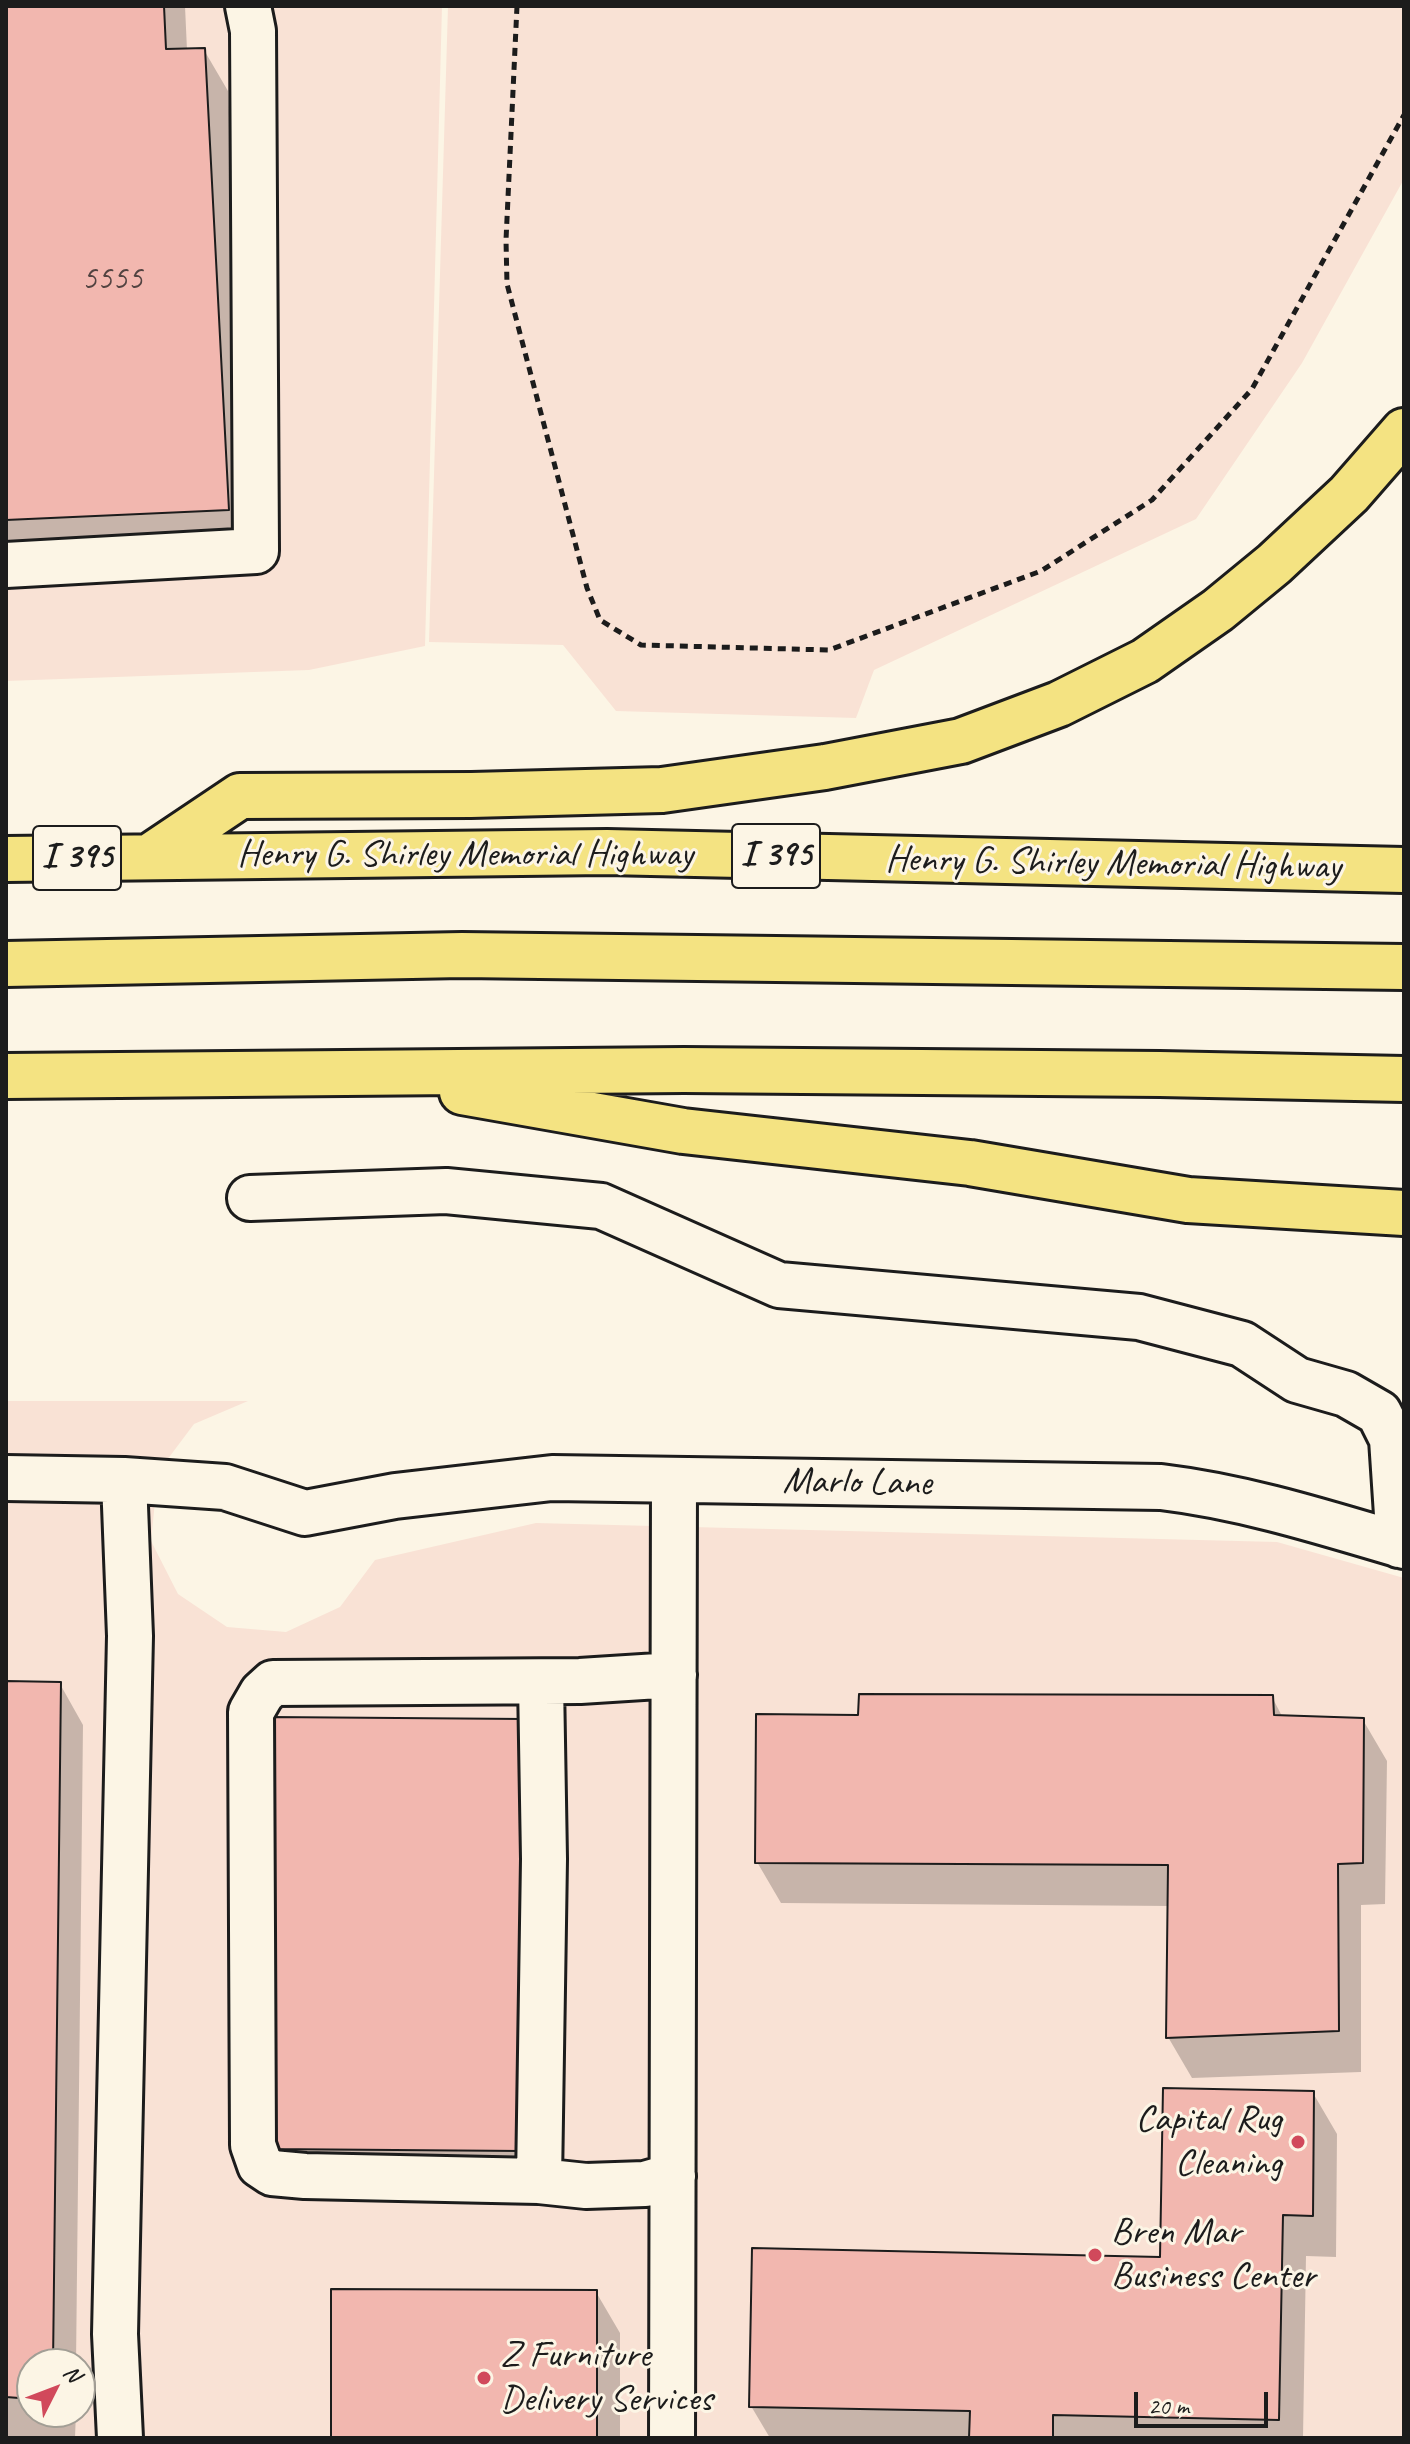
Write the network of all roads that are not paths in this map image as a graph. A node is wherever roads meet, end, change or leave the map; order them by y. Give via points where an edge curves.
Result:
1 (248, 6) edge
2 (1404, 431) edge
3 (6, 565) edge
4 (149, 857) junction
5 (6, 859) edge
6 (1404, 870) edge
7 (6, 964) edge
8 (1404, 967) edge
9 (353, 1072) junction
10 (6, 1076) edge
11 (1404, 1079) edge
12 (250, 1198) dead end
13 (1404, 1213) edge
14 (1391, 1408) edge
15 (6, 1478) edge
16 (124, 1480) junction
17 (674, 1480) junction
18 (1402, 1545) edge
19 (674, 1675) junction
20 (541, 1682) junction
21 (673, 2176) junction
22 (539, 2181) junction
23 (120, 2438) edge
24 (672, 2438) edge

1 - 3 street via 253,31 256,551
2 - 4 highway via 1349,494 1274,564 1145,661 1059,704 961,741 662,790 240,796
4 - 5 highway, Henry G. Shirley Memorial Highway / I 395
4 - 6 highway, Henry G. Shirley Memorial Highway / I 395 via 607,852
7 - 8 highway via 462,955
9 - 10 highway
9 - 11 highway via 684,1070
9 - 13 highway via 683,1131 970,1163 1188,1200
12 - 14 street via 446,1191 601,1206 779,1285 1139,1317 1242,1344 1297,1380
14 - 18 street
15 - 16 street
16 - 17 street, Marlo Lane via 225,1487 305,1513 395,1496 552,1478
16 - 23 street via 130,1636 115,2334
17 - 18 street, Marlo Lane via 1161,1487 1267,1506
17 - 19 street
19 - 20 street
19 - 21 street
20 - 22 street
20 - 22 street via 273,1683 251,1712 253,2145 260,2165 272,2173 305,2176
21 - 22 street via 645,2184
21 - 24 street

